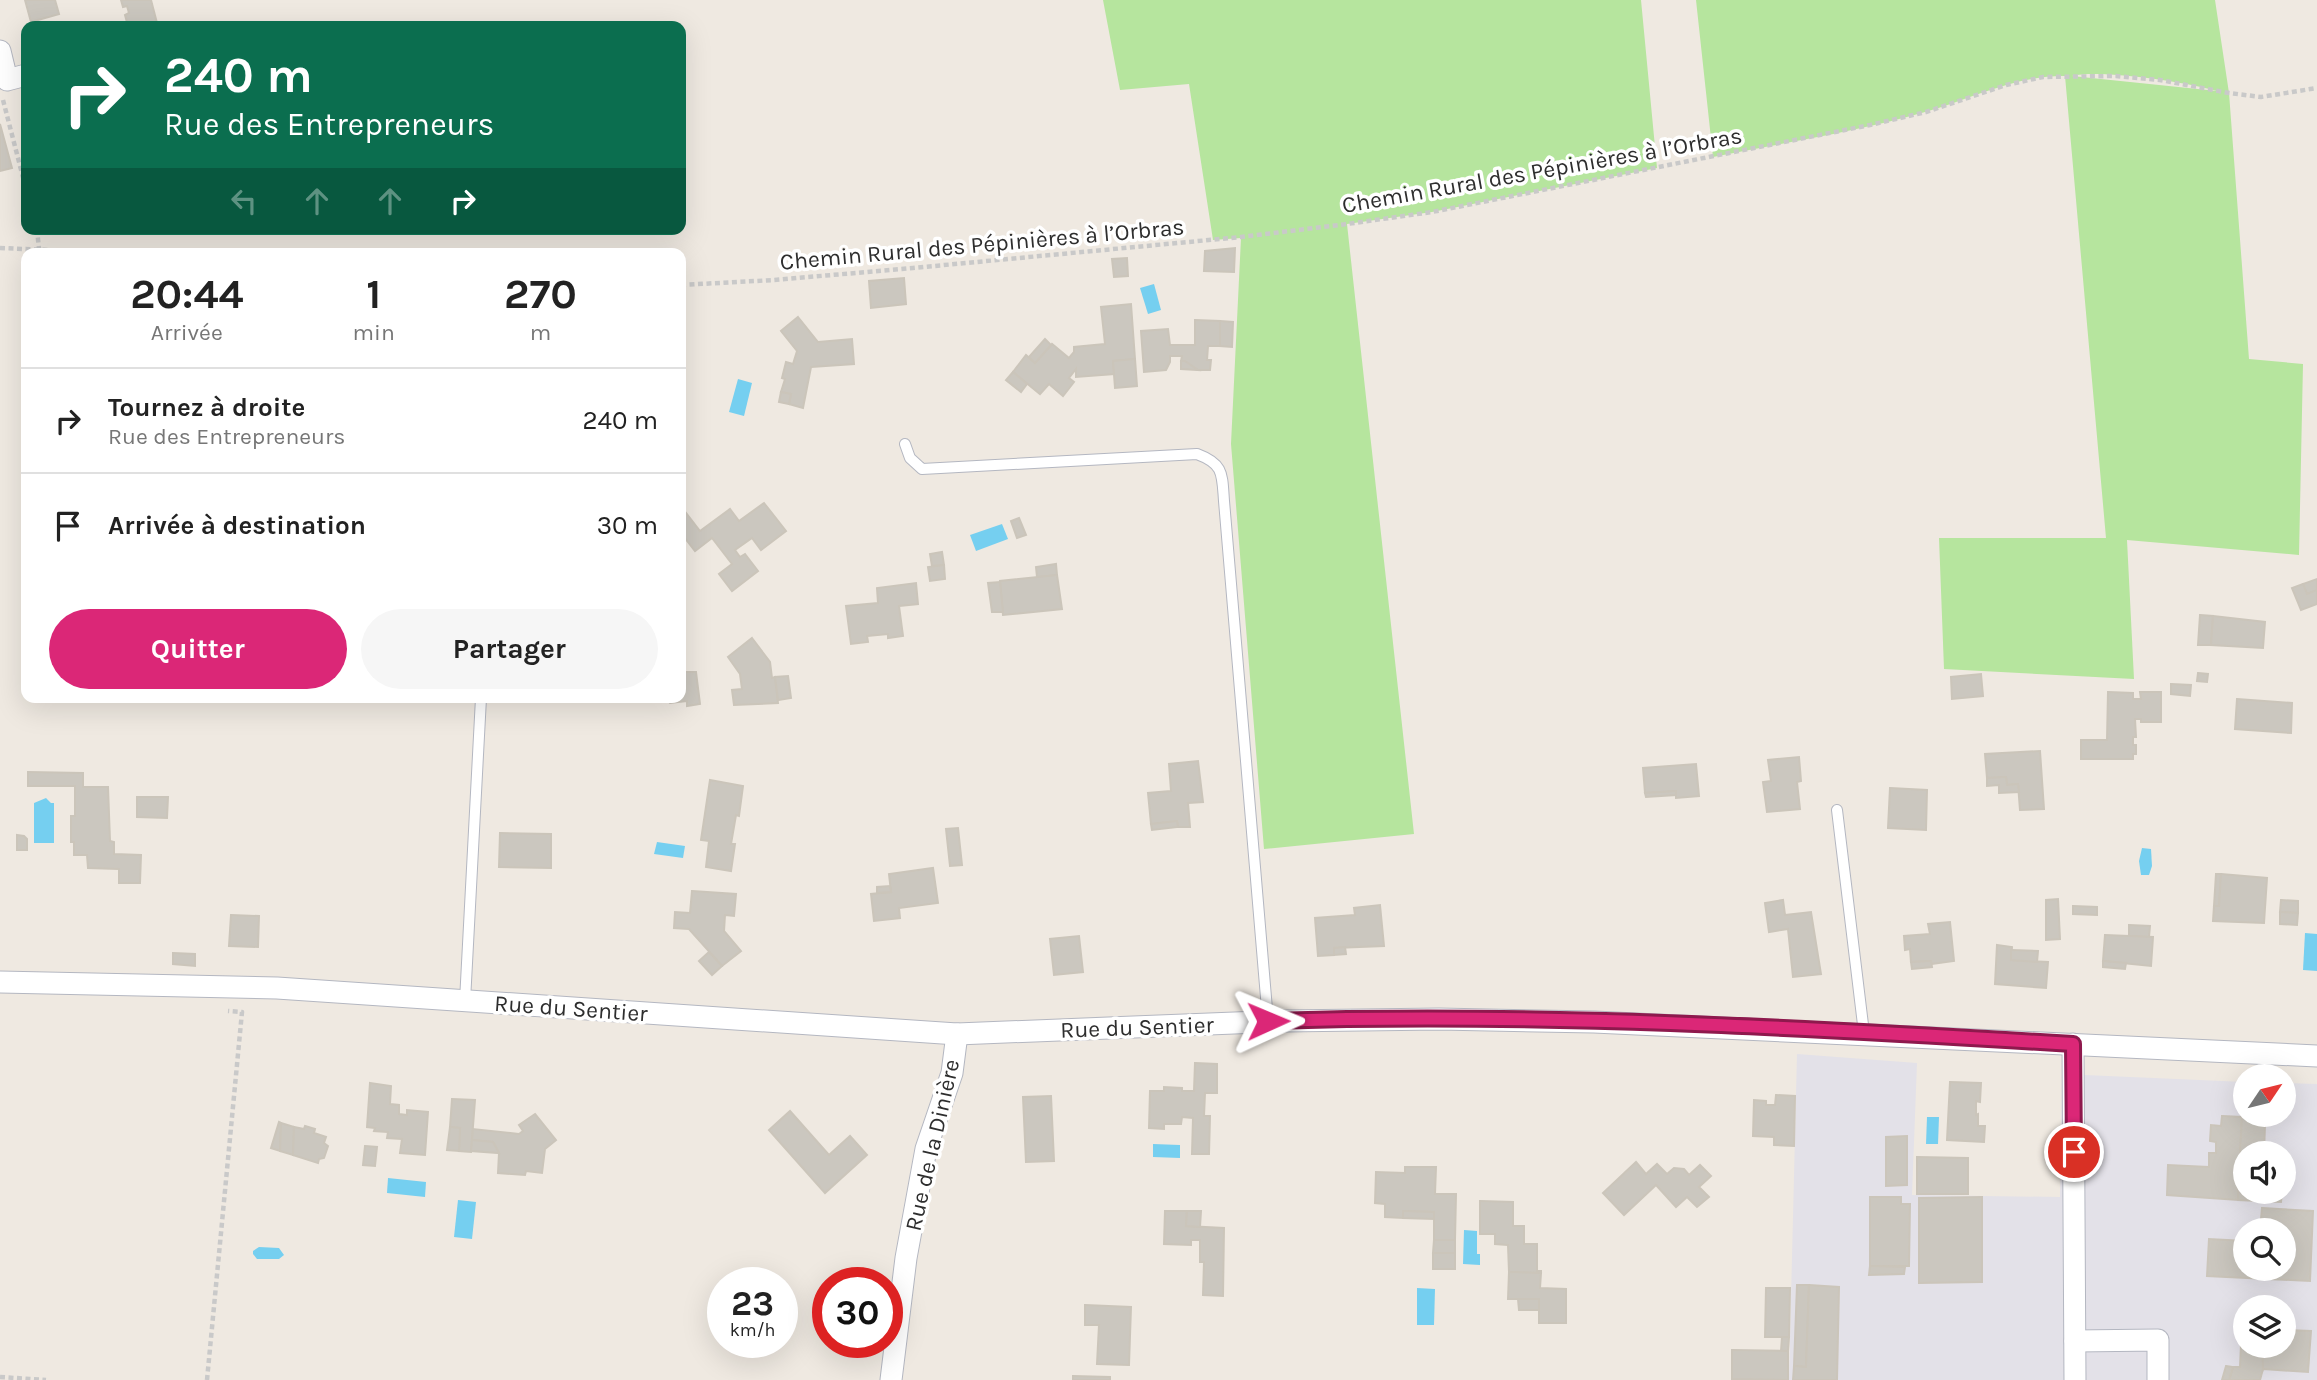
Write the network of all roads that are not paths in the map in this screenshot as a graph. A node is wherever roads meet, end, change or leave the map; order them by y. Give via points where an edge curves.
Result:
1 (0, 51) edge
2 (17, 77) edge
3 (905, 444) dead end
4 (481, 703) edge
5 (1838, 810) dead end
6 (0, 982) edge
7 (465, 1001) junction
8 (1268, 1021) junction
9 (1864, 1033) junction
10 (957, 1034) junction
11 (2073, 1044) junction
12 (2317, 1056) edge
13 (2075, 1341) junction
14 (891, 1380) edge
15 (2075, 1380) edge
16 (2158, 1380) edge

1 - 2 street
3 - 8 lane via 910,458 922,469 1197,454 1213,460 1222,474
4 - 7 lane
5 - 9 lane
6 - 7 street, Rue du Sentier via 277,989
7 - 10 street, Rue du Sentier
8 - 9 street, Rue du Sentier via 1619,1022
8 - 10 street, Rue du Sentier
9 - 11 street, Rue du Sentier
10 - 14 street, Rue de la Dinière via 952,1073 926,1149
11 - 12 street, Rue du Sentier
11 - 13 street
13 - 15 street
13 - 16 street via 2158,1340

